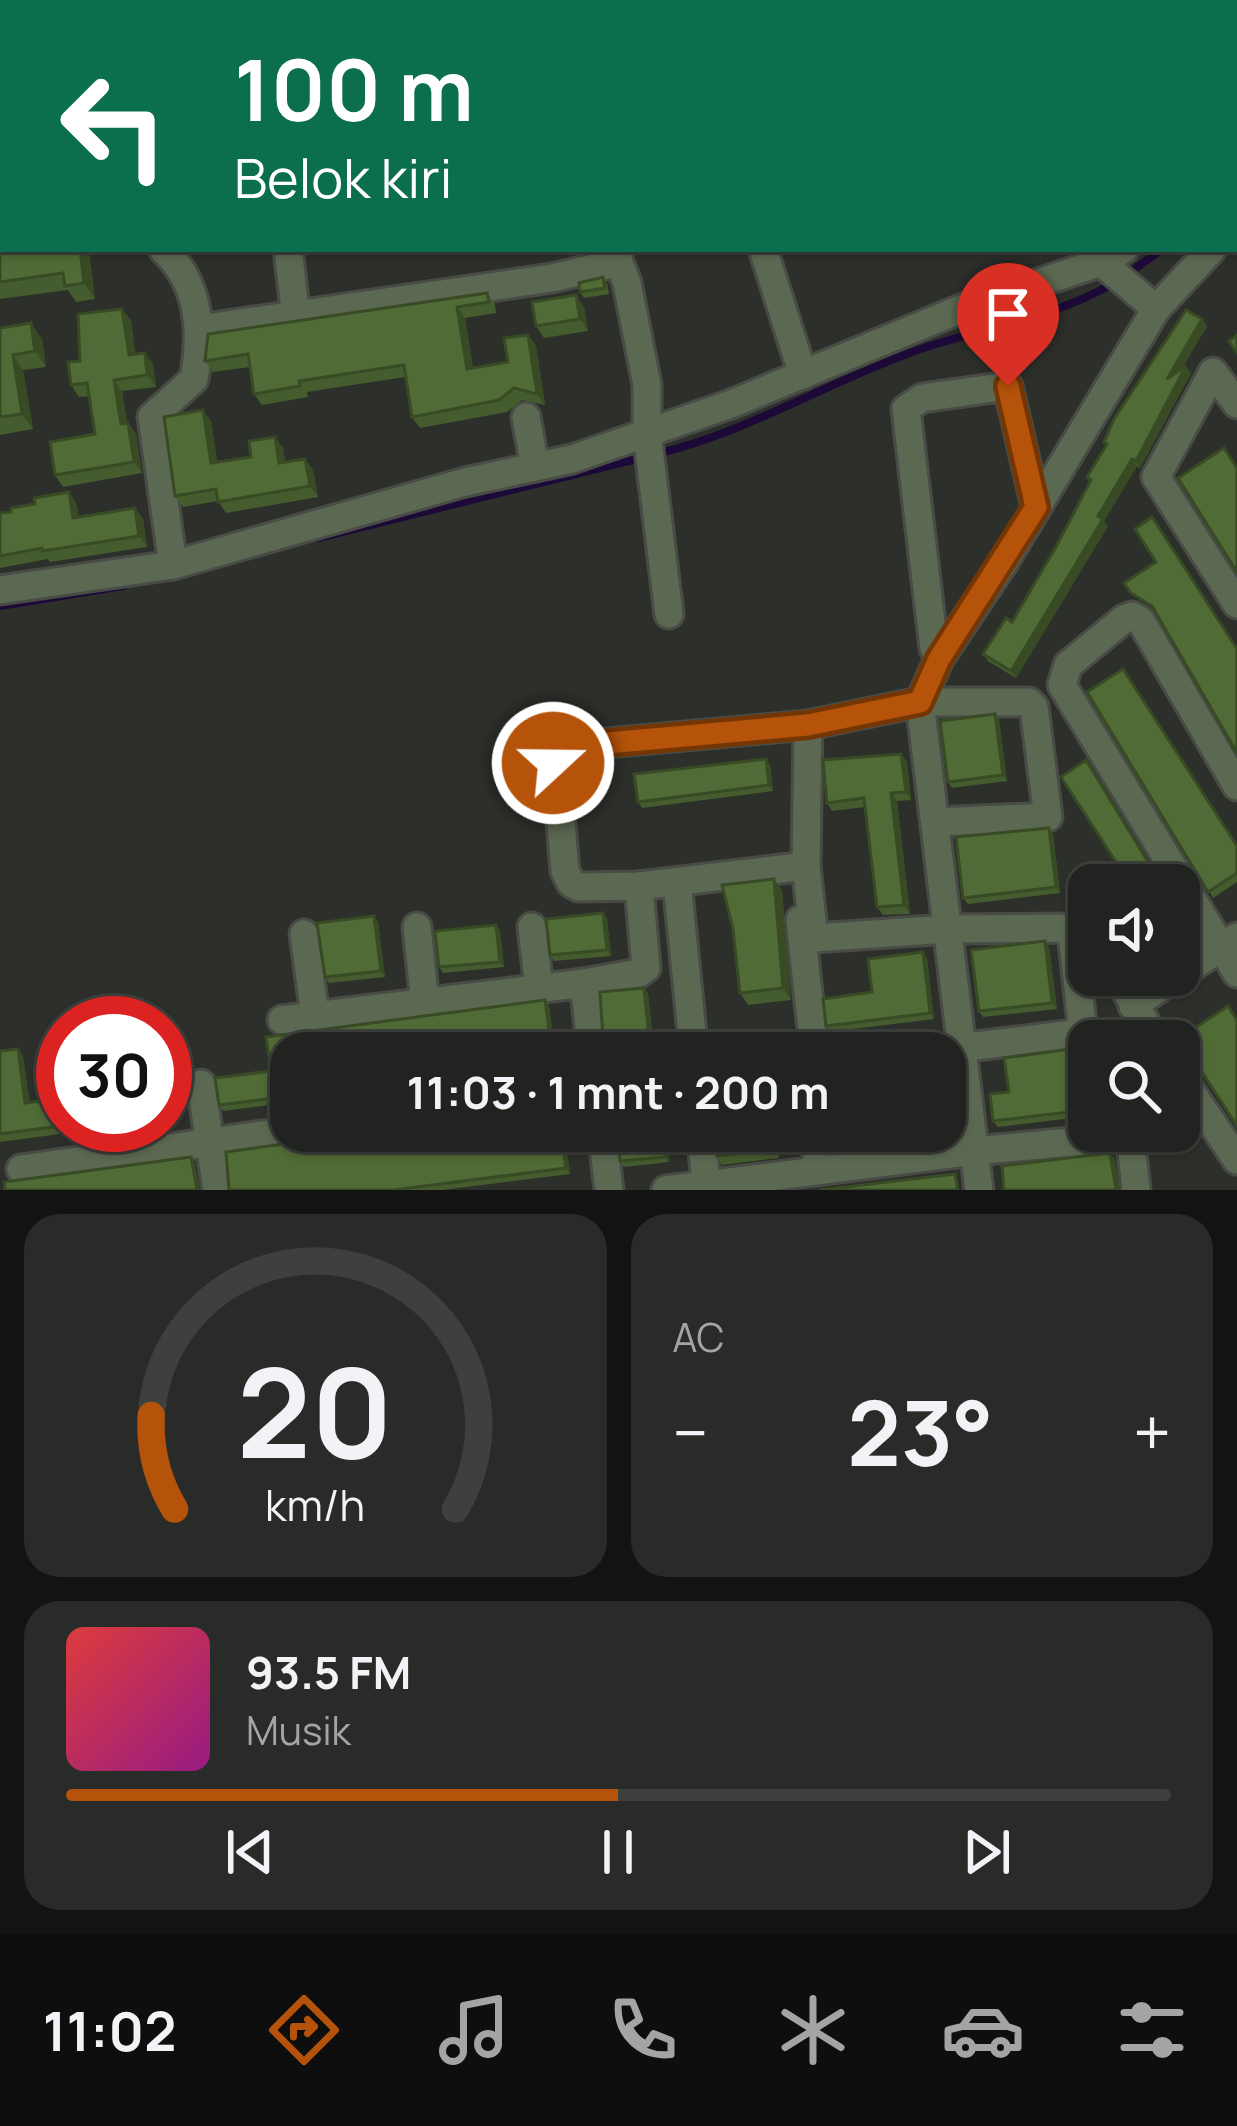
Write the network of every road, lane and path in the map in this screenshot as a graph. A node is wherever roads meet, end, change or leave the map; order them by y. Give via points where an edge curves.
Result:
1 (167, 252) edge
2 (288, 252) edge
3 (764, 252) edge
4 (1209, 252) edge
5 (617, 256) edge
6 (1113, 256) edge
7 (1156, 309) junction
8 (296, 316) junction
9 (199, 329) junction
10 (802, 375) junction
11 (1237, 404) edge
12 (526, 417) dead end
13 (647, 433) junction
14 (535, 467) junction
15 (290, 504) edge
16 (1036, 507) junction
17 (295, 532) junction
18 (173, 566) junction
19 (0, 590) edge
20 (1237, 604) edge
21 (669, 614) dead end
22 (939, 659) junction
23 (920, 702) junction
24 (808, 725) junction
25 (1237, 786) edge
26 (936, 822) junction
27 (800, 867) junction
28 (677, 882) junction
29 (639, 886) junction
30 (417, 927) dead end
31 (532, 927) dead end
32 (948, 929) junction
33 (304, 934) dead end
34 (1228, 942) edge
35 (1200, 961) edge
36 (1237, 973) edge
37 (584, 983) junction
38 (539, 989) junction
39 (1128, 996) edge
40 (1148, 996) edge
41 (425, 1003) junction
42 (1133, 1006) junction
43 (315, 1016) junction
44 (282, 1020) dead end
45 (1143, 1020) edge
46 (590, 1032) edge
47 (692, 1032) edge
48 (812, 1032) edge
49 (957, 1032) edge
50 (966, 1048) edge
51 (201, 1084) dead end
52 (966, 1097) edge
53 (1200, 1105) edge
54 (270, 1134) edge
55 (210, 1142) junction
56 (974, 1151) junction
57 (604, 1152) edge
58 (703, 1152) edge
59 (816, 1152) edge
60 (1237, 1160) edge
61 (21, 1169) dead end
62 (818, 1169) junction
63 (706, 1183) junction
64 (217, 1190) edge
65 (608, 1190) edge
66 (666, 1190) edge
67 (979, 1190) edge
68 (1136, 1190) edge

1 - 9 street via 182,266
2 - 8 street
3 - 10 street
4 - 7 street
5 - 8 street via 552,278
5 - 13 street via 646,385
6 - 7 street
6 - 10 street
7 - 16 street
8 - 9 street
9 - 18 street via 194,379 152,417
10 - 13 street
11 - 20 street via 1213,372 1156,476
12 - 14 street
13 - 14 street
13 - 21 street
14 - 17 street
15 - 17 street
16 - 22 street
16 - 22 street via 1008,386 922,398 906,409
17 - 18 street
18 - 19 street
22 - 23 street
23 - 24 street
23 - 26 street
23 - 26 street via 1034,707 1048,817
24 - 27 street
24 - 29 street via 555,751 571,884
25 - 34 street via 1141,621 1124,619 1068,665 1062,685
26 - 32 street
27 - 28 street
27 - 32 street via 814,938
27 - 48 street
28 - 29 street
28 - 47 street
29 - 37 street via 646,968
30 - 41 street
31 - 38 street
32 - 49 street
32 - 50 street via 1072,934 1082,1023 1074,1034
33 - 43 street
34 - 35 street
34 - 36 street
37 - 38 street
37 - 46 street
38 - 41 street
39 - 42 street
40 - 42 street
41 - 43 street
42 - 45 street
43 - 44 street
51 - 55 street
52 - 56 street
53 - 60 street
54 - 55 street
55 - 61 street
55 - 64 street
56 - 62 street
56 - 67 street
56 - 68 street via 1126,1139
57 - 65 street
58 - 63 street
59 - 62 street
62 - 63 street
63 - 66 street

